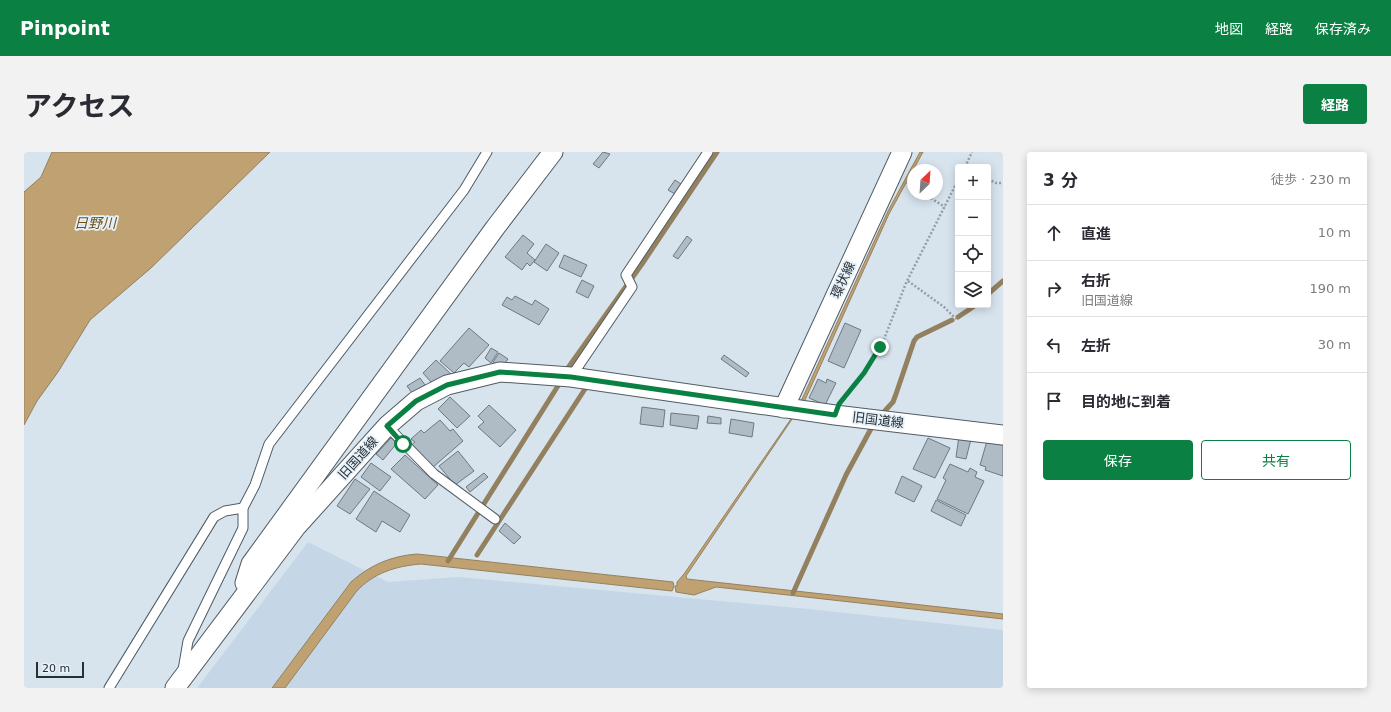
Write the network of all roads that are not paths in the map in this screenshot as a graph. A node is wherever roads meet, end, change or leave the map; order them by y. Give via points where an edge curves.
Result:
1 (487, 152) edge
2 (553, 152) edge
3 (708, 152) edge
4 (902, 152) edge
5 (571, 377) junction
6 (784, 408) junction
7 (387, 426) junction
8 (1003, 435) edge
9 (243, 508) junction
10 (495, 519) dead end
11 (237, 605) junction
12 (178, 684) edge
13 (110, 688) edge

1 - 9 lane via 464,190 269,444 255,485
2 - 11 street via 252,564
3 - 5 lane via 626,275 632,287
4 - 6 street, 環状線
5 - 6 street, 旧国道線
5 - 7 street, 旧国道線 via 500,372 471,378 447,385 416,401
6 - 8 street, 旧国道線
7 - 10 lane via 434,474
7 - 11 street, 旧国道線 via 296,527
9 - 12 lane via 244,528 188,641
9 - 13 lane via 226,511 214,517
11 - 12 street, 旧国道線

